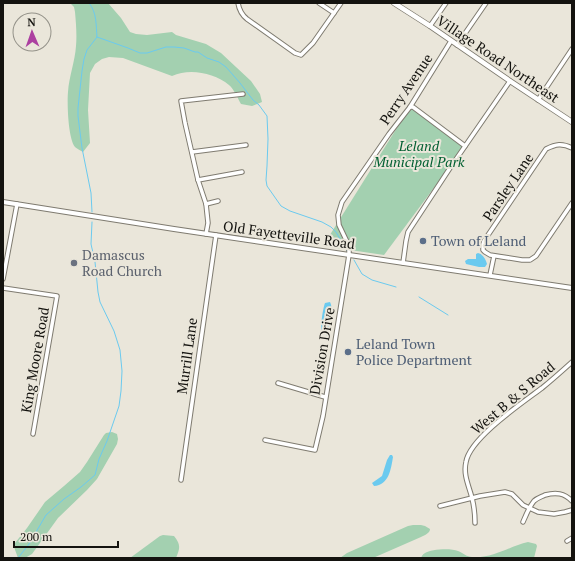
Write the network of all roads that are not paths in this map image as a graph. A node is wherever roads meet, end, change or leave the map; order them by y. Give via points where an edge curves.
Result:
1 (238, 3) edge
2 (320, 3) edge
3 (341, 3) edge
4 (394, 3) edge
5 (446, 3) edge
6 (486, 3) edge
7 (334, 14) junction
8 (430, 26) junction
9 (451, 42) junction
10 (457, 45) junction
11 (572, 49) edge
12 (510, 81) junction
13 (243, 94) dead end
14 (538, 100) junction
15 (410, 107) junction
16 (571, 122) edge
17 (246, 145) dead end
18 (465, 146) junction
19 (572, 148) edge
20 (192, 152) junction
21 (242, 172) dead end
22 (198, 180) junction
23 (218, 201) dead end
24 (3, 202) edge
25 (572, 203) edge
26 (17, 204) junction
27 (206, 204) junction
28 (206, 234) junction
29 (216, 235) junction
30 (349, 255) junction
31 (494, 256) junction
32 (403, 263) junction
33 (490, 276) junction
34 (3, 279) edge
35 (3, 288) edge
36 (572, 288) edge
37 (572, 362) edge
38 (278, 383) dead end
39 (325, 397) junction
40 (33, 434) dead end
41 (265, 440) dead end
42 (181, 480) dead end
43 (472, 498) junction
44 (572, 501) edge
45 (440, 506) dead end
46 (529, 509) junction
47 (572, 510) edge
48 (475, 522) dead end
49 (523, 522) dead end
50 (572, 538) edge
51 (567, 541) dead end

1 - 7 street via 246,19 301,55
2 - 7 street
3 - 7 street
4 - 8 main road, Village Road Northeast
5 - 8 street
6 - 10 street
8 - 9 main road, Village Road Northeast
9 - 10 main road, Village Road Northeast
9 - 15 street, Perry Avenue
10 - 12 main road, Village Road Northeast
11 - 14 street
12 - 14 main road, Village Road Northeast
12 - 18 street
13 - 20 street via 181,101
14 - 16 main road, Village Road Northeast
15 - 18 street
15 - 30 street, Perry Avenue via 342,202 338,216 339,225 349,246
17 - 20 street
18 - 32 street via 408,232
19 - 31 street, Parsley Lane via 554,145 546,149 484,241 483,250
20 - 22 street
21 - 22 street
22 - 27 street
23 - 27 street
24 - 26 street, Old Fayetteville Road
25 - 31 street via 536,256 527,260
26 - 28 street, Old Fayetteville Road
26 - 34 street
27 - 28 street
28 - 29 street, Old Fayetteville Road
29 - 30 street, Old Fayetteville Road
29 - 42 street, Murrill Lane
30 - 32 street, Old Fayetteville Road
30 - 39 street, Division Drive
31 - 33 street
32 - 33 street, Old Fayetteville Road
33 - 36 street, Old Fayetteville Road
35 - 40 street, King Moore Road via 57,296
37 - 43 street, West B & S Road via 475,444 465,469
38 - 39 street
39 - 41 street, Division Drive via 315,450
43 - 45 street
43 - 46 street via 505,492 512,494 519,503
43 - 48 street, West B & S Road
44 - 46 street via 562,494 552,493 538,498
46 - 47 street via 548,514
46 - 49 street
50 - 51 street

